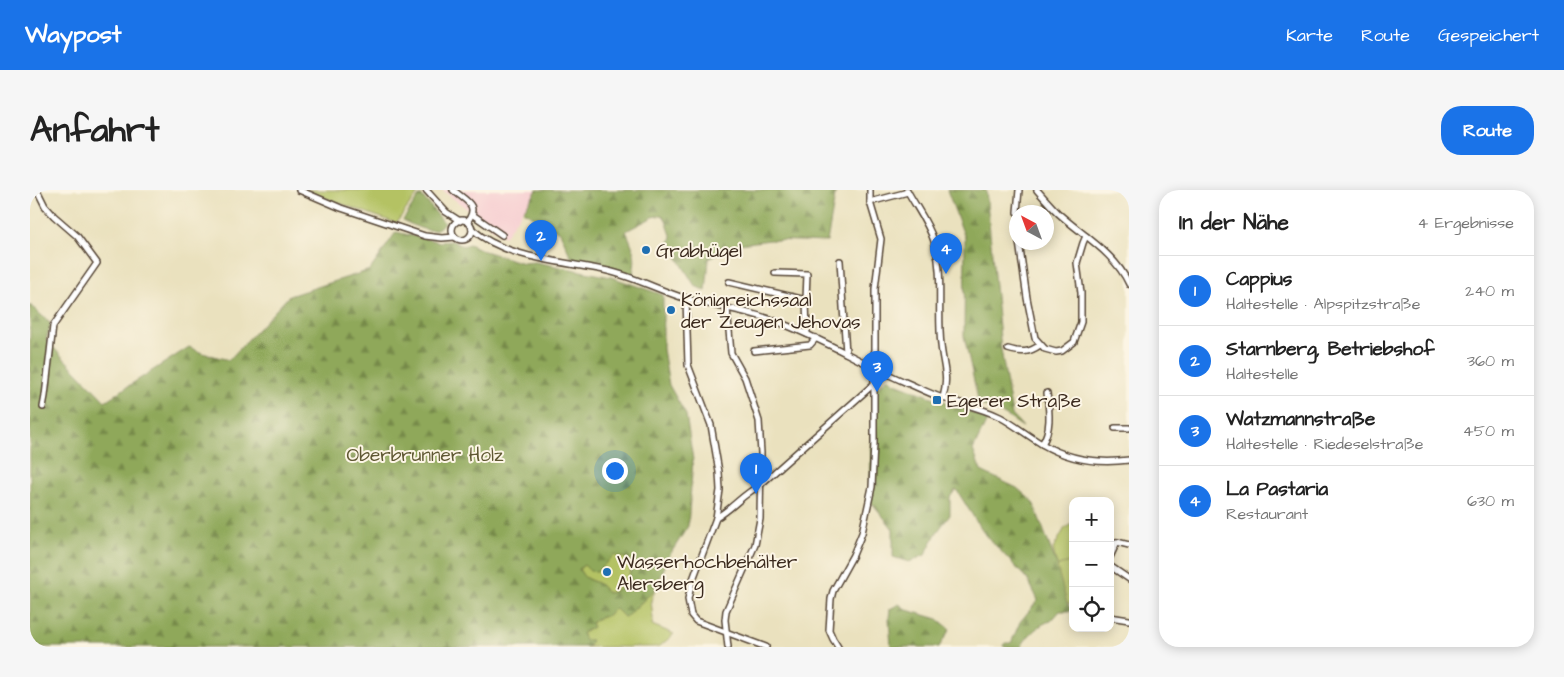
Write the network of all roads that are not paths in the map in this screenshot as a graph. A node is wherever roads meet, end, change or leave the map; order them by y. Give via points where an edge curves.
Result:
1 (37, 190) edge
2 (299, 190) edge
3 (426, 190) edge
4 (453, 190) edge
5 (1019, 190) edge
6 (1037, 190) edge
7 (870, 191) edge
8 (907, 191) edge
9 (870, 202) junction
10 (1018, 205) edge
11 (446, 212) junction
12 (473, 215) junction
13 (461, 221) junction
14 (467, 222) junction
15 (453, 229) junction
16 (472, 230) junction
17 (502, 235) dead end
18 (1086, 236) junction
19 (437, 237) junction
20 (455, 237) junction
21 (469, 237) junction
22 (487, 240) junction
23 (1020, 250) edge
24 (840, 261) dead end
25 (774, 273) dead end
26 (1128, 277) edge
27 (729, 282) dead end
28 (1129, 284) edge
29 (686, 298) junction
30 (806, 300) junction
31 (727, 308) junction
32 (807, 334) junction
33 (816, 338) junction
34 (1040, 345) junction
35 (1008, 349) dead end
36 (754, 351) dead end
37 (846, 353) junction
38 (873, 367) junction
39 (882, 372) junction
40 (875, 384) junction
41 (1047, 392) dead end
42 (943, 398) junction
43 (43, 407) dead end
44 (1115, 428) dead end
45 (1129, 428) edge
46 (1042, 444) junction
47 (1129, 460) edge
48 (759, 486) junction
49 (716, 518) junction
50 (1117, 542) junction
51 (1114, 543) edge
52 (1129, 545) edge
53 (1114, 548) edge
54 (1114, 569) edge
55 (1129, 579) edge
56 (1114, 618) edge
57 (1129, 620) edge
58 (727, 633) junction
59 (728, 647) edge
60 (766, 647) edge
61 (838, 647) edge

1 - 43 street via 45,206 77,236 97,263 53,326
2 - 19 street via 340,208
3 - 11 street
4 - 12 street via 472,206
5 - 10 street
6 - 18 street
7 - 9 street
8 - 9 street
8 - 42 street via 926,220 940,272 941,344 946,369
9 - 38 street via 881,239 875,289
11 - 13 street
11 - 15 street
12 - 14 street
12 - 17 street
13 - 14 street
13 - 15 street
14 - 16 street
15 - 19 street
15 - 20 street
16 - 21 street
16 - 22 street
18 - 26 street
18 - 34 street via 1078,263 1081,322 1078,333 1074,342 1062,351 1051,351
19 - 20 street
20 - 21 street via 462,240
21 - 22 street
22 - 29 street via 525,255 609,271
23 - 34 street via 1032,325
24 - 37 street
25 - 30 street via 807,274
26 - 28 street
27 - 30 street
29 - 31 street
29 - 49 street via 688,365 710,425 719,472
30 - 32 street
31 - 32 street via 768,318
31 - 48 street via 731,353 744,378 759,421
32 - 33 street
33 - 36 street via 810,345
33 - 37 street
34 - 35 street via 1024,352
37 - 38 street
38 - 39 street
38 - 40 street
39 - 40 street
39 - 42 street
40 - 48 street
40 - 61 street via 872,487 862,533 831,599 829,630
41 - 46 street via 1048,425
42 - 46 street via 1002,418
44 - 45 street
46 - 47 street via 1078,459 1100,462
48 - 49 street
48 - 58 street via 760,519 755,545 726,611
49 - 58 street via 692,582 688,606 696,621
50 - 51 street
50 - 52 street
50 - 53 street
54 - 55 street
56 - 57 street
58 - 59 street
58 - 60 street

